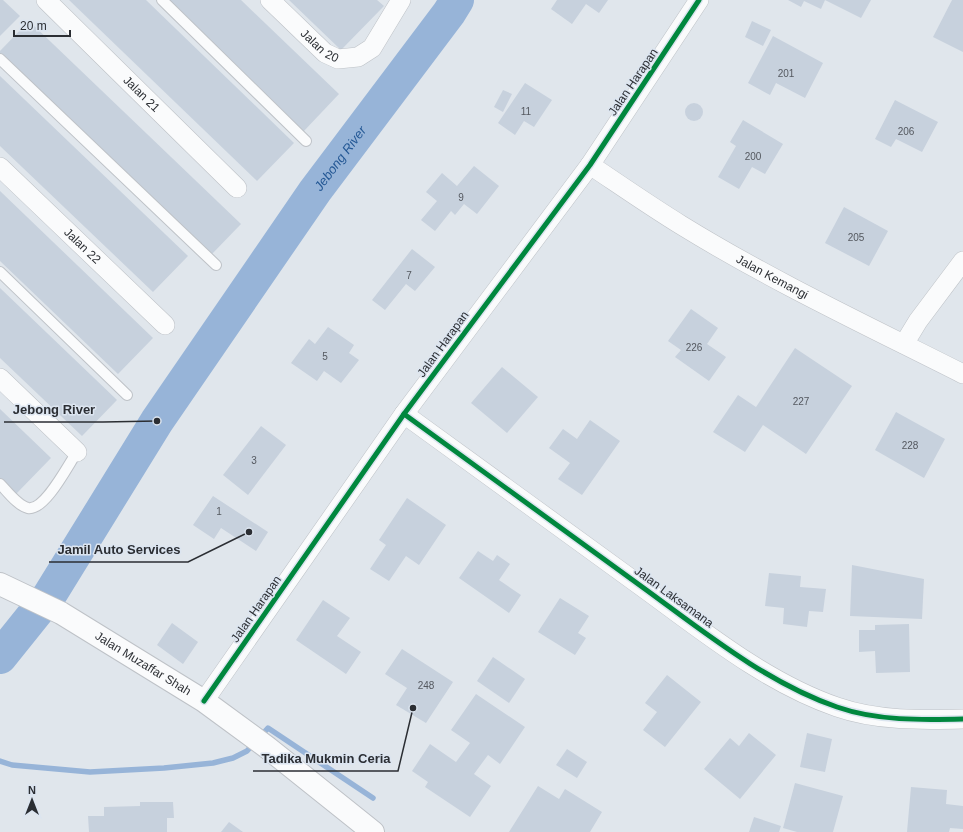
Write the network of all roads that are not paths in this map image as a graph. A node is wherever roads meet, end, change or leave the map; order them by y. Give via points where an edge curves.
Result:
1 (46, 0) edge
2 (162, 0) edge
3 (270, 0) edge
4 (699, 0) edge
5 (398, 1) edge
6 (0, 60) edge
7 (306, 141) dead end
8 (590, 165) junction
9 (0, 167) edge
10 (237, 188) dead end
11 (963, 261) edge
12 (216, 265) dead end
13 (0, 272) edge
14 (165, 325) dead end
15 (904, 344) junction
16 (963, 374) edge
17 (0, 378) edge
18 (127, 395) dead end
19 (404, 414) junction
20 (77, 452) joint
21 (0, 484) edge
22 (8, 588) edge
23 (204, 701) junction
24 (963, 719) edge
25 (373, 832) edge

1 - 10 street, Jalan 21
2 - 7 lane
3 - 5 street, Jalan 20 via 325,53 338,59 358,57 372,48
4 - 8 street, Jalan Harapan
6 - 12 lane
8 - 15 street, Jalan Kemangi via 711,243 811,298
8 - 19 street, Jalan Harapan
9 - 14 street, Jalan 22
11 - 15 street
13 - 18 lane
15 - 16 street, Jalan Kemangi
17 - 20 street
19 - 23 street, Jalan Harapan
19 - 24 street, Jalan Laksamana via 731,651 797,691 837,707 877,717
20 - 21 lane via 44,501 36,507 28,508 20,504
22 - 23 main road, Jalan Muzaffar Shah via 61,613
23 - 25 main road, Jalan Muzaffar Shah via 268,748

